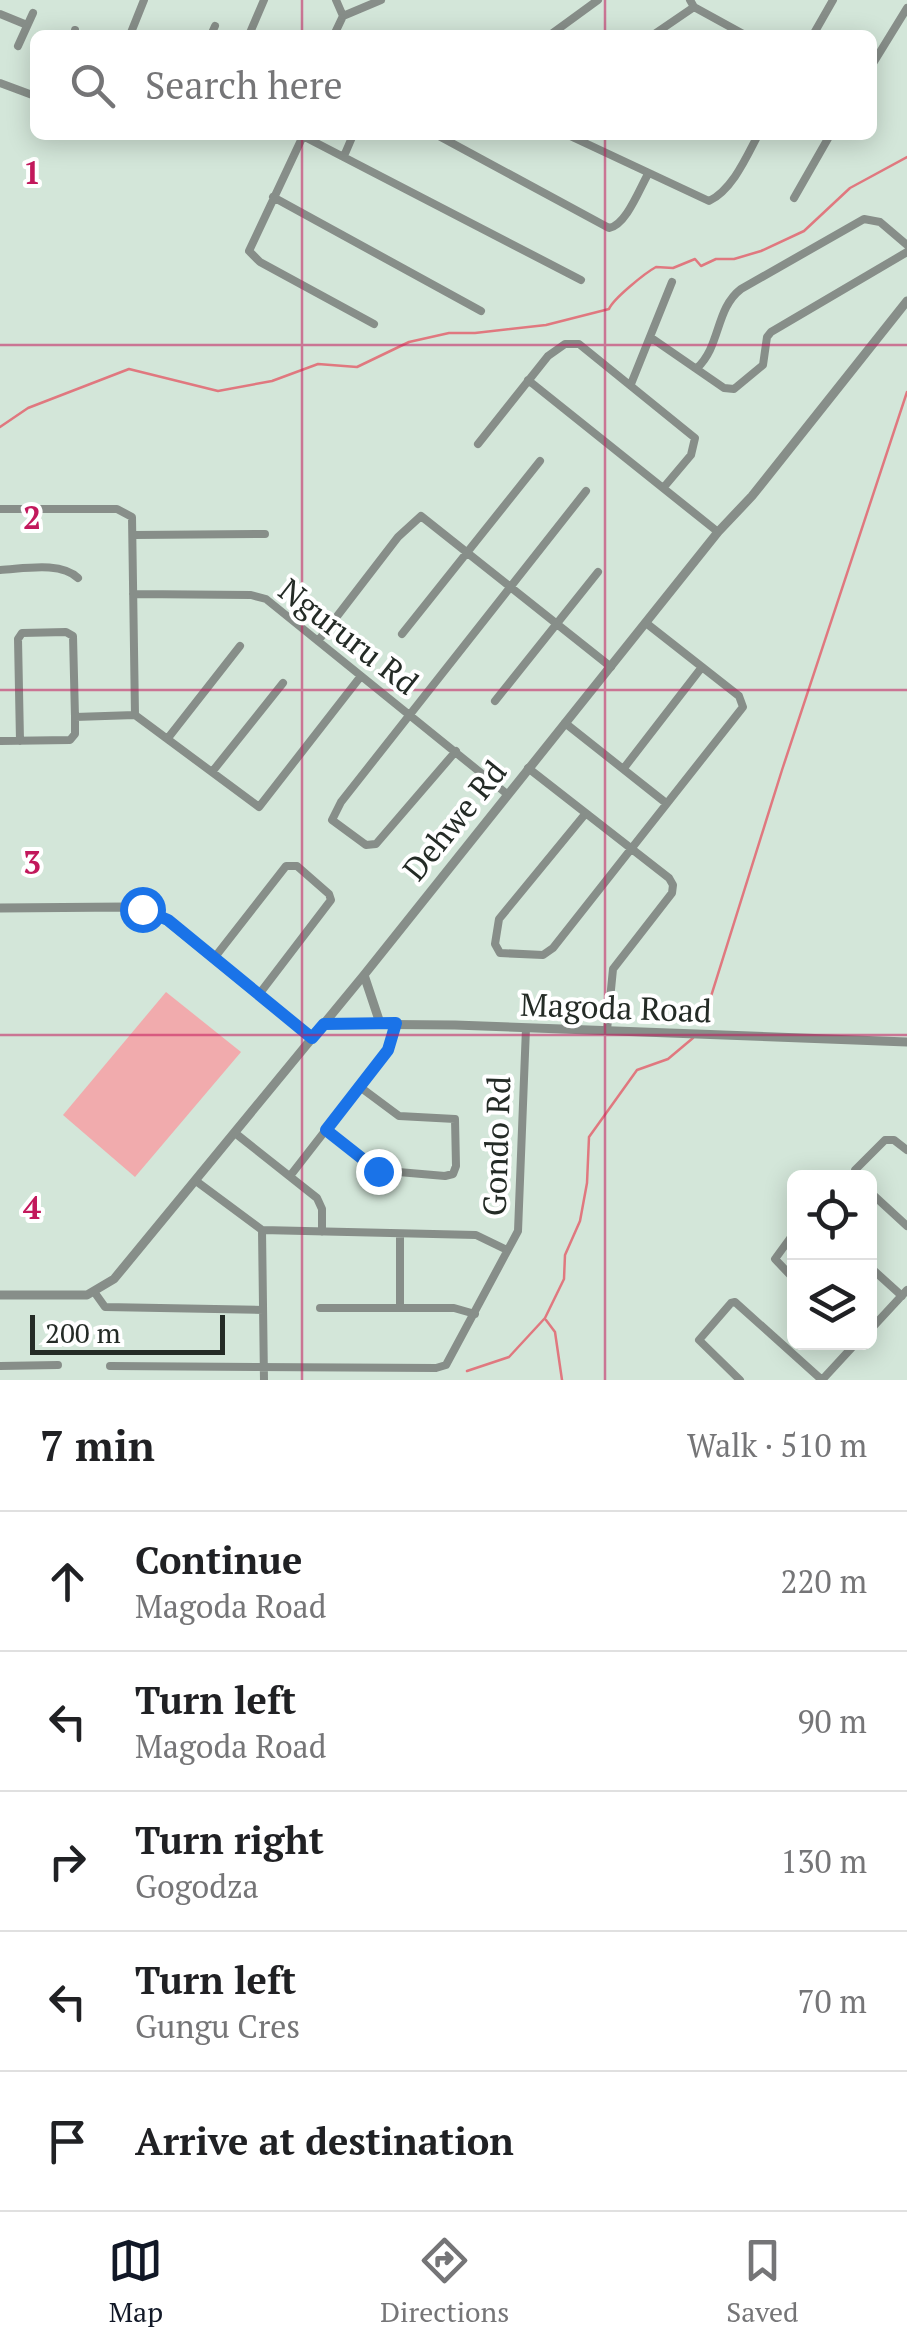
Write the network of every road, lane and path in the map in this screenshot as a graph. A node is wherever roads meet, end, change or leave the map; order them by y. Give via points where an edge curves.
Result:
1 (131, 0) edge
2 (264, 0) edge
3 (336, 0) edge
4 (381, 0) edge
5 (598, 0) edge
6 (834, 0) edge
7 (144, 2) edge
8 (692, 4) edge
9 (907, 8) edge
10 (33, 12) dead end
11 (0, 14) edge
12 (343, 16) junction
13 (27, 25) junction
14 (132, 30) edge
15 (251, 30) edge
16 (336, 30) edge
17 (557, 30) edge
18 (659, 30) edge
19 (737, 30) edge
20 (816, 30) edge
21 (18, 46) dead end
22 (877, 57) edge
23 (0, 83) edge
24 (30, 94) edge
25 (300, 140) edge
26 (310, 140) edge
27 (352, 140) edge
28 (446, 140) edge
29 (578, 140) edge
30 (756, 140) edge
31 (827, 140) edge
32 (344, 156) junction
33 (648, 174) junction
34 (273, 197) junction
35 (794, 198) dead end
36 (907, 248) edge
37 (581, 280) dead end
38 (672, 282) dead end
39 (907, 300) edge
40 (481, 311) dead end
41 (374, 324) dead end
42 (650, 337) junction
43 (697, 368) junction
44 (528, 380) junction
45 (631, 384) junction
46 (478, 444) dead end
47 (540, 461) dead end
48 (664, 487) junction
49 (586, 491) dead end
50 (0, 509) edge
51 (718, 532) junction
52 (265, 534) dead end
53 (134, 535) junction
54 (468, 554) junction
55 (0, 570) edge
56 (598, 572) dead end
57 (78, 578) dead end
58 (512, 588) junction
59 (133, 594) junction
60 (558, 623) junction
61 (646, 624) junction
62 (402, 634) dead end
63 (318, 641) junction
64 (240, 646) dead end
65 (611, 666) junction
66 (702, 667) junction
67 (361, 676) junction
68 (283, 683) dead end
69 (495, 701) dead end
70 (135, 714) junction
71 (410, 714) junction
72 (76, 716) junction
73 (565, 722) junction
74 (168, 738) junction
75 (0, 740) edge
76 (20, 741) junction
77 (456, 750) junction
78 (528, 768) junction
79 (624, 768) junction
80 (212, 772) junction
81 (507, 794) junction
82 (666, 803) junction
83 (586, 813) junction
84 (630, 848) junction
85 (0, 908) edge
86 (215, 957) junction
87 (364, 975) junction
88 (260, 993) junction
89 (380, 1022) junction
90 (396, 1023) junction
91 (324, 1024) junction
92 (526, 1028) junction
93 (607, 1030) junction
94 (312, 1038) junction
95 (907, 1042) edge
96 (360, 1088) junction
97 (326, 1130) junction
98 (235, 1133) junction
99 (907, 1150) edge
100 (855, 1170) edge
101 (290, 1176) junction
102 (196, 1181) junction
103 (877, 1198) edge
104 (907, 1226) edge
105 (262, 1230) junction
106 (322, 1232) junction
107 (400, 1234) junction
108 (787, 1243) edge
109 (507, 1250) junction
110 (787, 1272) edge
111 (877, 1272) edge
112 (95, 1292) junction
113 (904, 1293) edge
114 (0, 1295) edge
115 (400, 1307) junction
116 (320, 1308) dead end
117 (264, 1310) junction
118 (476, 1314) junction
119 (877, 1322) edge
120 (850, 1350) edge
121 (58, 1364) dead end
122 (0, 1366) edge
123 (110, 1366) dead end
124 (265, 1368) junction
125 (395, 1368) junction
126 (264, 1380) edge
127 (395, 1380) edge
128 (740, 1380) edge
129 (822, 1380) edge

1 - 7 street
2 - 15 street
3 - 12 street
4 - 12 street
5 - 17 street
6 - 20 street
7 - 14 street
8 - 18 street
8 - 19 street
9 - 22 street
10 - 13 street
11 - 13 street
12 - 16 street
13 - 21 street
23 - 24 street
25 - 34 street
26 - 32 street
27 - 32 street
28 - 33 street via 609,228 625,219
29 - 33 street
30 - 33 street via 714,199
31 - 35 street
32 - 37 street
34 - 40 street
34 - 41 street via 248,246 251,256
36 - 43 street via 771,332 765,362 742,385 724,388
36 - 43 street via 880,222 864,220 741,290 726,306 709,355
38 - 42 street
39 - 51 street, Dehwe Rd
42 - 43 street
42 - 45 street
44 - 45 street via 556,348 573,343
44 - 46 street
44 - 48 street
45 - 48 street via 694,438 691,455
47 - 54 street
48 - 51 street
49 - 58 street
50 - 53 street via 123,510 132,516
51 - 61 street, Dehwe Rd
52 - 53 street
53 - 59 street
54 - 58 street
54 - 62 street
54 - 63 street via 417,517
55 - 57 street via 64,570
56 - 60 street
58 - 60 street
58 - 71 street
59 - 63 street, Ngururu Rd via 259,596
59 - 70 street
60 - 65 street
60 - 69 street
61 - 65 street, Dehwe Rd
61 - 66 street
63 - 67 street, Ngururu Rd
64 - 74 street
65 - 73 street, Dehwe Rd
66 - 79 street
66 - 82 street via 739,696 743,707
67 - 71 street, Ngururu Rd
67 - 80 street via 261,805
68 - 80 street
70 - 72 street
70 - 74 street
71 - 77 street, Ngururu Rd
71 - 77 street via 332,820 366,845 376,844
72 - 76 street via 70,740
72 - 76 street via 74,638 66,632 22,633
73 - 78 street, Dehwe Rd
73 - 79 street
74 - 80 street
75 - 76 street
77 - 81 street, Ngururu Rd
78 - 81 street, Dehwe Rd
78 - 83 street
79 - 82 street
81 - 87 street, Dehwe Rd
82 - 84 street
83 - 84 street
83 - 84 street via 499,918 500,953 550,952
84 - 93 street via 673,888 613,969
85 - 86 street via 142,909 168,920
86 - 88 street
86 - 88 street via 286,866 297,866 330,900
87 - 89 street
87 - 91 street, Dehwe Rd
88 - 94 street
89 - 90 street, Magoda Road
89 - 91 street, Magoda Road
90 - 92 street, Magoda Road
90 - 96 street via 388,1050
91 - 94 street, Dehwe Rd
92 - 93 street, Magoda Road
92 - 109 street, Gondo Rd via 520,1224
93 - 95 street, Magoda Road
94 - 98 street, Dehwe Rd
96 - 97 street
96 - 97 street via 400,1116 454,1120 453,1174 374,1170
97 - 101 street
98 - 101 street
98 - 102 street, Dehwe Rd
99 - 100 street via 885,1140
101 - 106 street via 320,1202
102 - 105 street
102 - 112 street, Dehwe Rd via 114,1279
103 - 104 street
105 - 106 street
105 - 117 street
106 - 107 street
107 - 109 street via 482,1236
107 - 115 street
108 - 110 street via 775,1259
109 - 118 street, Gondo Rd
111 - 113 street
112 - 114 street
112 - 117 street via 105,1307
113 - 119 street
115 - 116 street
115 - 118 street
117 - 124 street
118 - 125 street, Gondo Rd via 446,1365
120 - 129 street
121 - 122 street
123 - 124 street, Gondo Rd
124 - 125 street, Gondo Rd
124 - 126 street
125 - 127 street
128 - 129 street via 699,1340 735,1302

